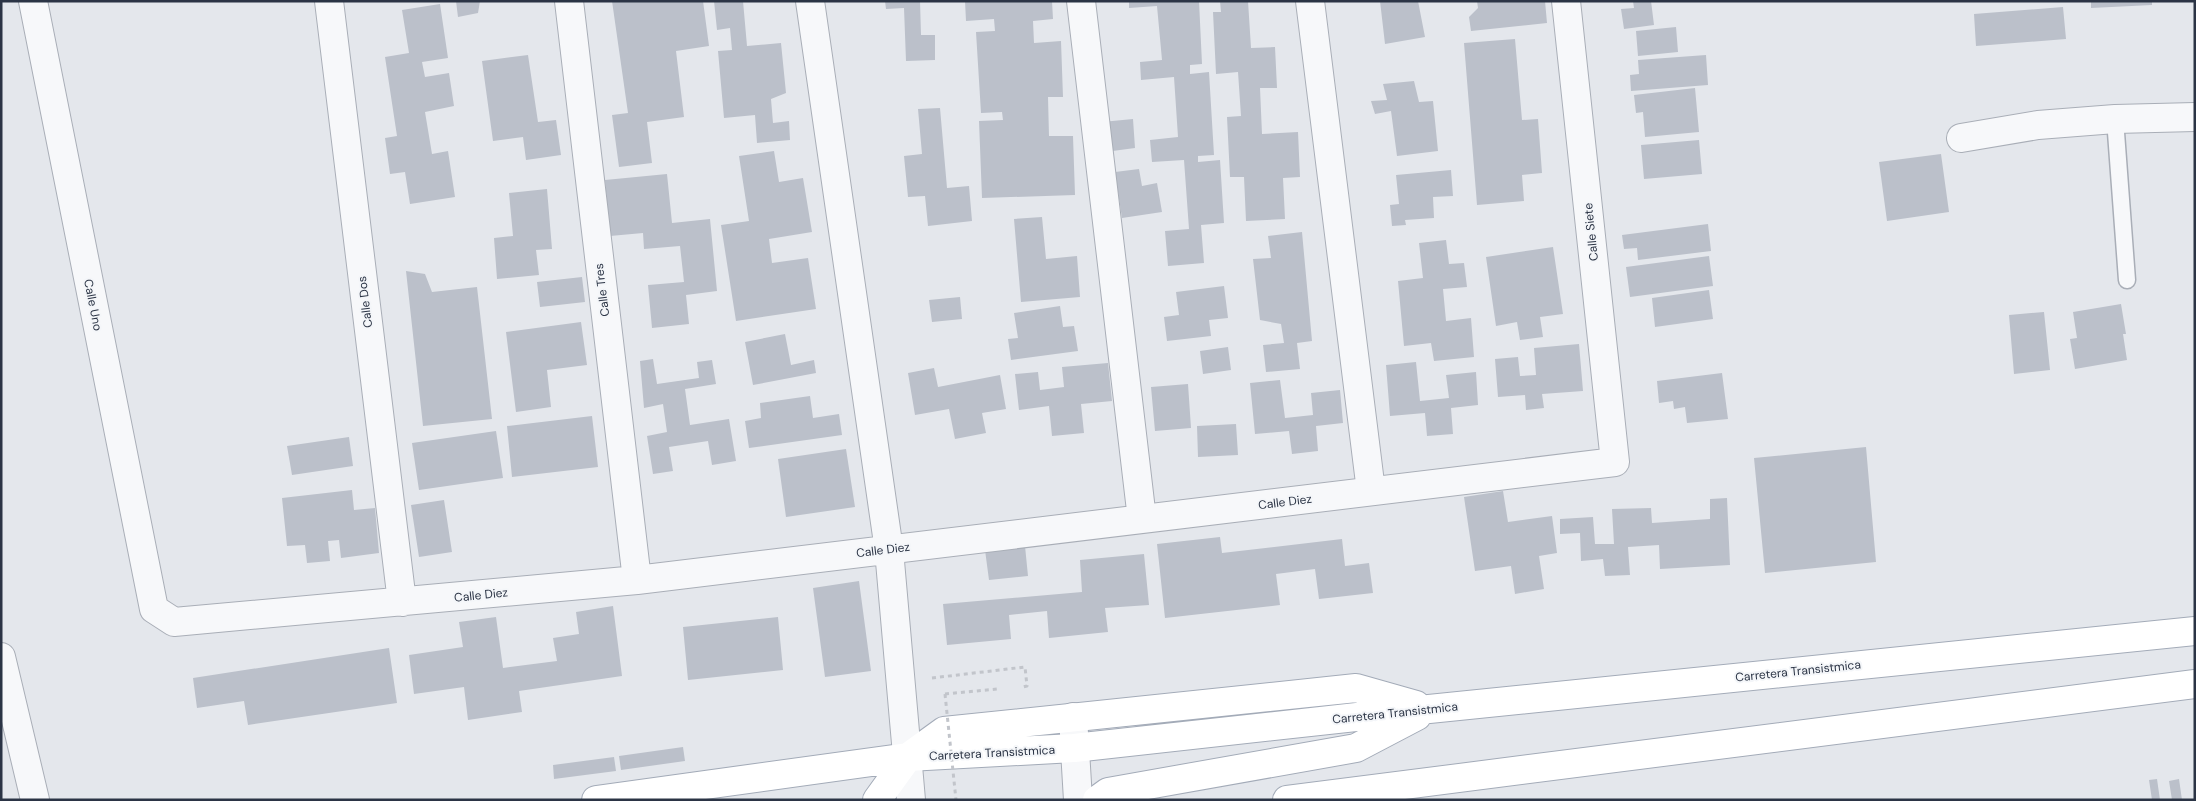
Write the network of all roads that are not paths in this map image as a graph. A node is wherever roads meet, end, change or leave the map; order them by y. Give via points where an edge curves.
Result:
1 (33, 1) edge
2 (329, 1) edge
3 (569, 1) edge
4 (810, 1) edge
5 (1081, 1) edge
6 (1310, 1) edge
7 (1566, 1) edge
8 (2195, 118) edge
9 (2115, 119) junction
10 (1962, 138) dead end
11 (2127, 280) dead end
12 (1615, 462) joint
13 (1371, 491) junction
14 (1142, 519) junction
15 (889, 550) junction
16 (637, 580) junction
17 (402, 602) junction
18 (154, 608) joint
19 (2190, 628) edge
20 (1, 658) edge
21 (2195, 684) edge
22 (1429, 709) junction
23 (1073, 717) junction
24 (1074, 748) junction
25 (908, 757) junction
26 (35, 800) edge
27 (596, 800) edge
28 (877, 800) edge
29 (911, 800) edge
30 (1078, 800) edge
31 (1097, 800) edge
32 (1287, 800) edge

1 - 18 street, Calle Uno
2 - 17 street, Calle Dos
3 - 16 street, Calle Tres
4 - 15 street
5 - 14 street
6 - 13 street
7 - 12 street, Calle Siete
8 - 9 street
9 - 10 street via 2038,125
9 - 11 lane
12 - 13 street, Calle Diez
13 - 14 street, Calle Diez
14 - 15 street, Calle Diez
15 - 16 street, Calle Diez
15 - 25 street
16 - 17 street, Calle Diez
17 - 18 street, Calle Diez via 174,622
19 - 22 main road, Carretera Transistmica
20 - 26 street
21 - 32 main road
22 - 23 main road via 1356,688
22 - 24 main road, Carretera Transistmica
22 - 31 main road via 1356,748 1108,792
23 - 24 street
23 - 25 main road via 944,731
24 - 25 main road, Carretera Transistmica
24 - 30 street
25 - 27 main road, Carretera Transistmica
25 - 28 main road
25 - 29 street

